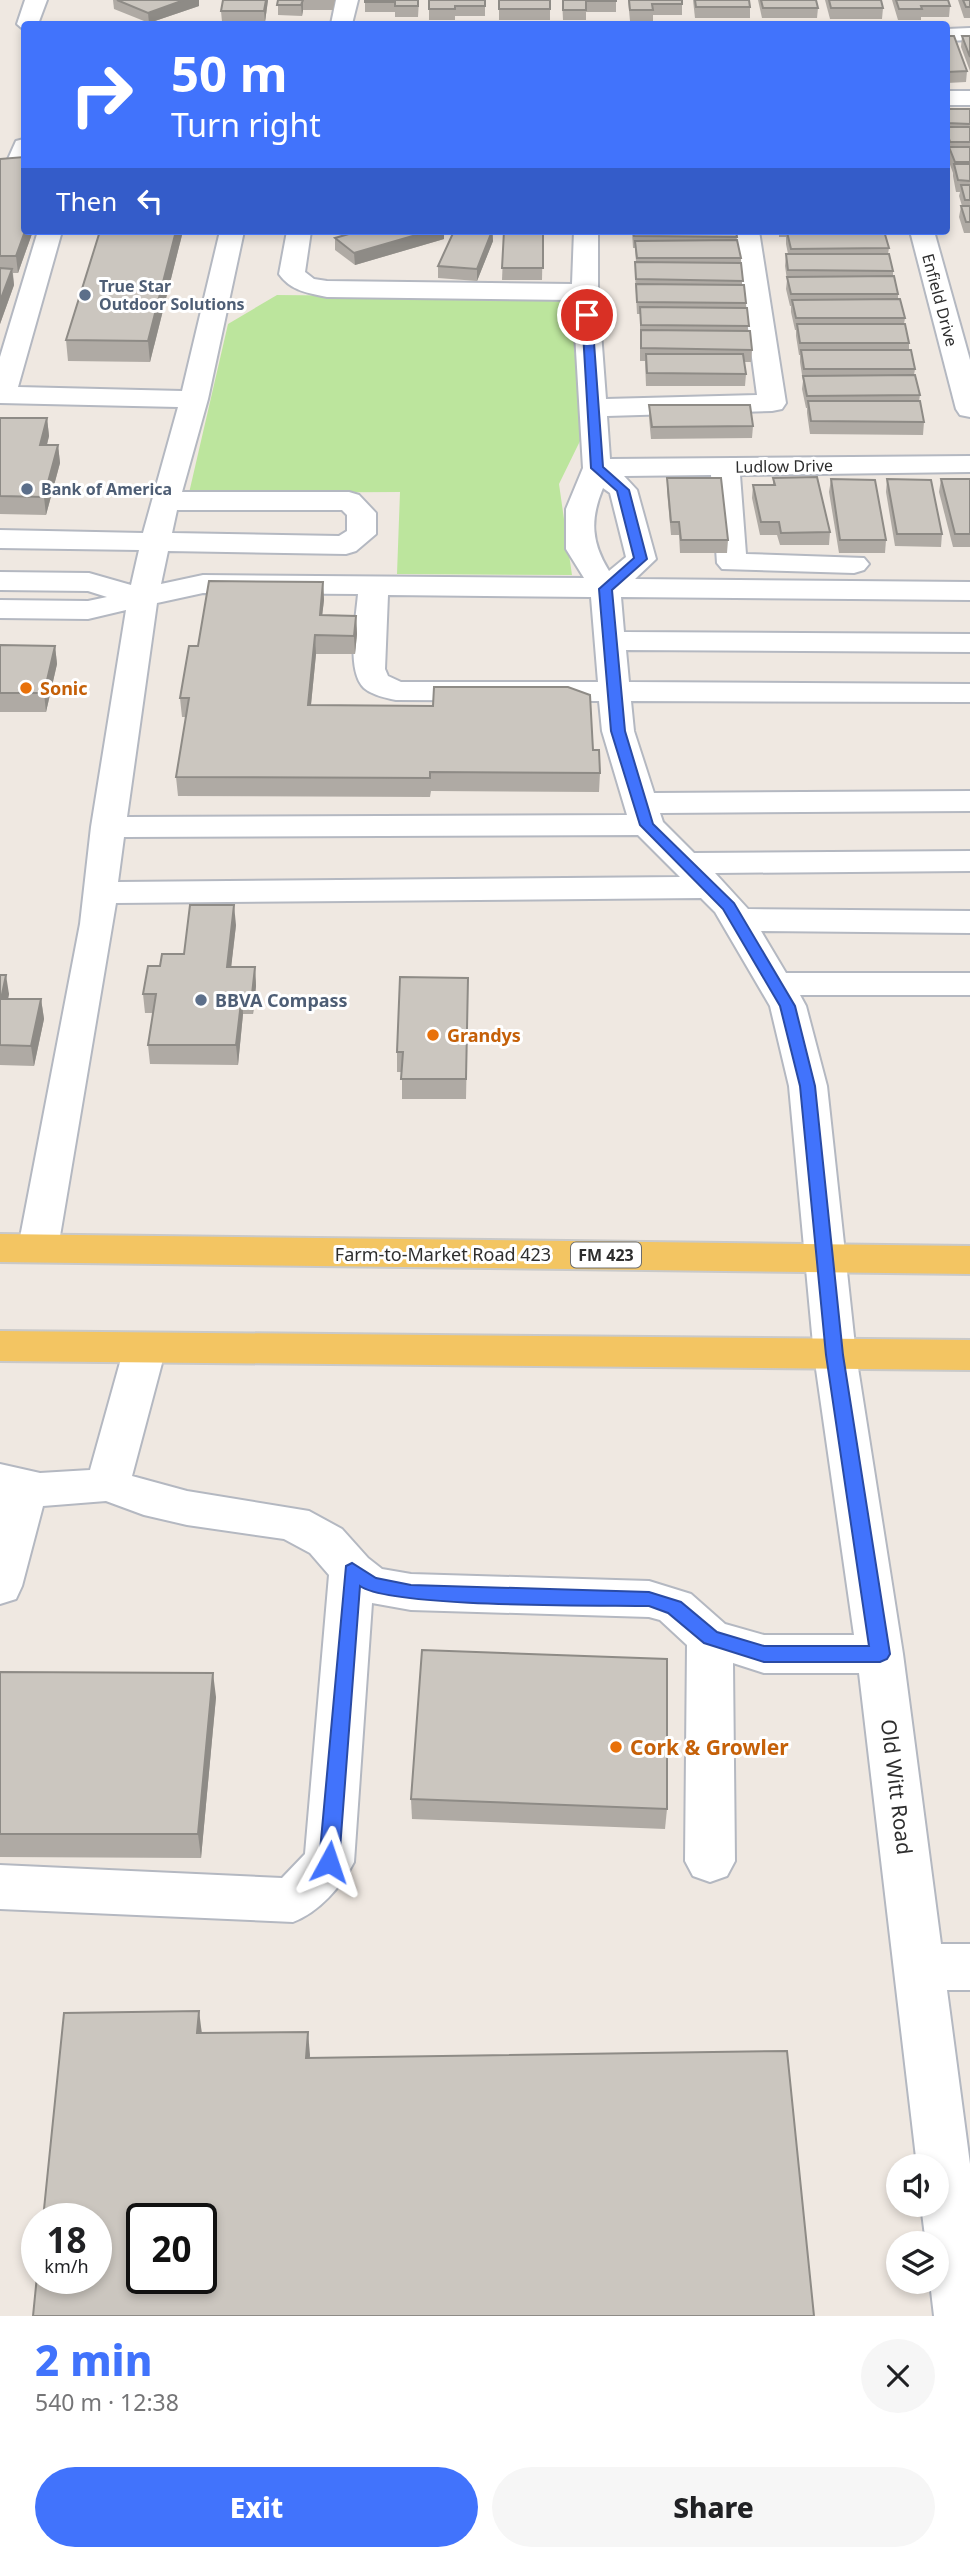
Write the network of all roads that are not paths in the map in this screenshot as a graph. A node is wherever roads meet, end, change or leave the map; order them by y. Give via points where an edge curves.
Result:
1 (36, 0) edge
2 (347, 0) edge
3 (29, 21) edge
4 (343, 21) edge
5 (970, 34) edge
6 (950, 35) edge
7 (950, 98) edge
8 (970, 98) edge
9 (49, 235) edge
10 (231, 235) edge
11 (298, 235) edge
12 (586, 235) edge
13 (748, 235) edge
14 (923, 235) edge
15 (585, 292) junction
16 (960, 335) edge
17 (1, 395) edge
18 (194, 399) junction
19 (594, 408) junction
20 (970, 409) edge
21 (970, 464) edge
22 (724, 467) junction
23 (597, 468) junction
24 (165, 501) junction
25 (0, 539) edge
26 (156, 541) junction
27 (970, 564) edge
28 (0, 581) edge
29 (373, 587) junction
30 (605, 589) junction
31 (970, 591) edge
32 (143, 598) junction
33 (0, 608) edge
34 (610, 641) junction
35 (970, 643) edge
36 (614, 691) junction
37 (970, 693) edge
38 (970, 801) edge
39 (643, 814) junction
40 (108, 827) junction
41 (970, 861) edge
42 (685, 863) junction
43 (710, 887) junction
44 (99, 893) junction
45 (737, 920) junction
46 (970, 922) edge
47 (774, 984) junction
48 (970, 984) edge
49 (19, 1248) edge
50 (825, 1260) junction
51 (970, 1260) edge
52 (0, 1346) edge
53 (145, 1348) junction
54 (835, 1355) junction
55 (970, 1355) edge
56 (108, 1484) junction
57 (12, 1485) edge
58 (352, 1571) junction
59 (0, 1586) edge
60 (710, 1638) junction
61 (880, 1654) junction
62 (710, 1861) dead end
63 (0, 1887) edge
64 (920, 1967) junction
65 (970, 1967) edge
66 (961, 2316) edge

1 - 3 street
2 - 4 street
5 - 6 street
7 - 8 street
9 - 17 street
10 - 18 street
11 - 15 street via 292,274 306,285
12 - 15 street
13 - 19 street via 772,403
14 - 16 street, Enfield Drive
15 - 19 street
16 - 20 street, Enfield Drive
17 - 18 street
18 - 24 street
19 - 23 street
21 - 22 street, Ludlow Drive
22 - 23 street, Ludlow Drive
22 - 27 street via 732,563
23 - 30 street via 580,509 581,549
23 - 30 street via 623,490 640,559
24 - 26 street
24 - 26 street via 349,501 362,513 361,534 346,545
25 - 26 street
26 - 32 street
28 - 32 street via 89,582
29 - 30 street
29 - 32 street via 203,584
29 - 36 street via 369,669 376,682 396,691
30 - 31 street
30 - 34 street
32 - 33 street via 88,610
32 - 40 street
34 - 35 street
34 - 36 street
36 - 37 street
36 - 39 street via 618,731
38 - 39 street
39 - 40 street
39 - 42 street, Old Witt Road
40 - 44 street
41 - 42 street
42 - 43 street, Old Witt Road
43 - 44 street
43 - 45 street, Old Witt Road
44 - 49 street via 97,924
45 - 46 street
45 - 47 street, Old Witt Road
47 - 48 street
47 - 50 street, Old Witt Road via 788,1006 807,1086
49 - 50 main road, Farm-to-Market Road 423 / FM 423
50 - 51 main road, Farm-to-Market Road 423 / FM 423
50 - 54 street, Old Witt Road
52 - 53 main road
53 - 54 main road
53 - 56 street
54 - 55 main road
54 - 61 street, Old Witt Road
56 - 57 street via 69,1491
56 - 58 street via 187,1508 293,1523 326,1541
57 - 59 street
58 - 60 street via 372,1584 411,1592 649,1599 675,1608
58 - 63 street via 329,1862 293,1900
60 - 61 street via 764,1654
60 - 62 street
61 - 64 street, Old Witt Road
64 - 65 street
64 - 66 street, Old Witt Road

